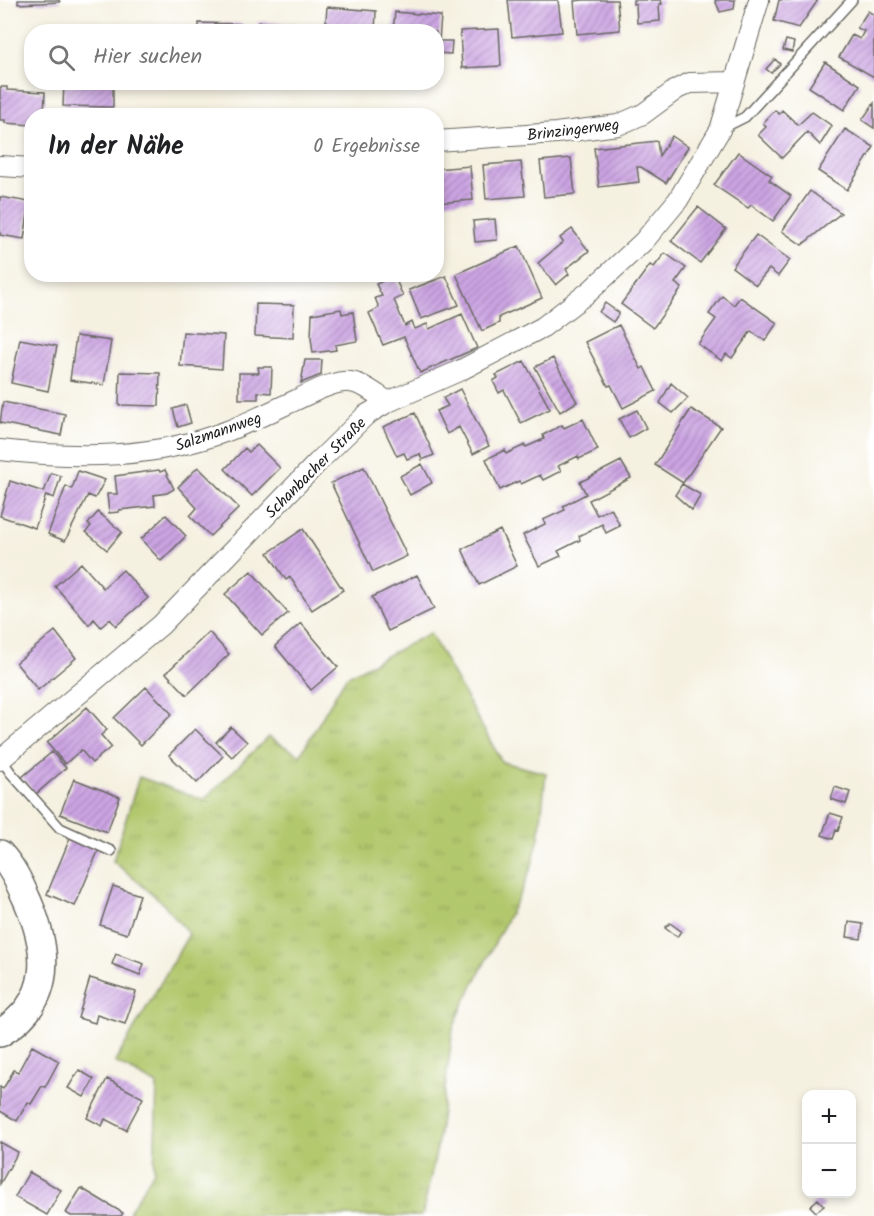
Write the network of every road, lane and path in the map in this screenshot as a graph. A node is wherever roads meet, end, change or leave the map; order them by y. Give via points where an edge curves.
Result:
1 (759, 0) edge
2 (852, 0) edge
3 (733, 82) junction
4 (720, 130) junction
5 (444, 140) edge
6 (0, 166) edge
7 (24, 168) edge
8 (388, 402) junction
9 (0, 450) edge
10 (0, 759) edge
11 (111, 851) dead end
12 (0, 854) edge
13 (0, 1033) edge

1 - 3 street, Schanbacher Straße
2 - 4 lane via 745,117
3 - 4 street, Schanbacher Straße
3 - 5 street, Brinzingerweg via 690,83 643,114 618,124 556,133
4 - 8 street, Schanbacher Straße via 662,221 590,291 526,337
6 - 7 street
8 - 9 street, Salzmannweg via 359,384 344,382 208,438 158,450 70,456
8 - 10 street, Schanbacher Straße via 366,415 336,443 161,625
10 - 11 lane via 63,830
12 - 13 street via 15,874 33,915 44,957 39,986 31,1003

